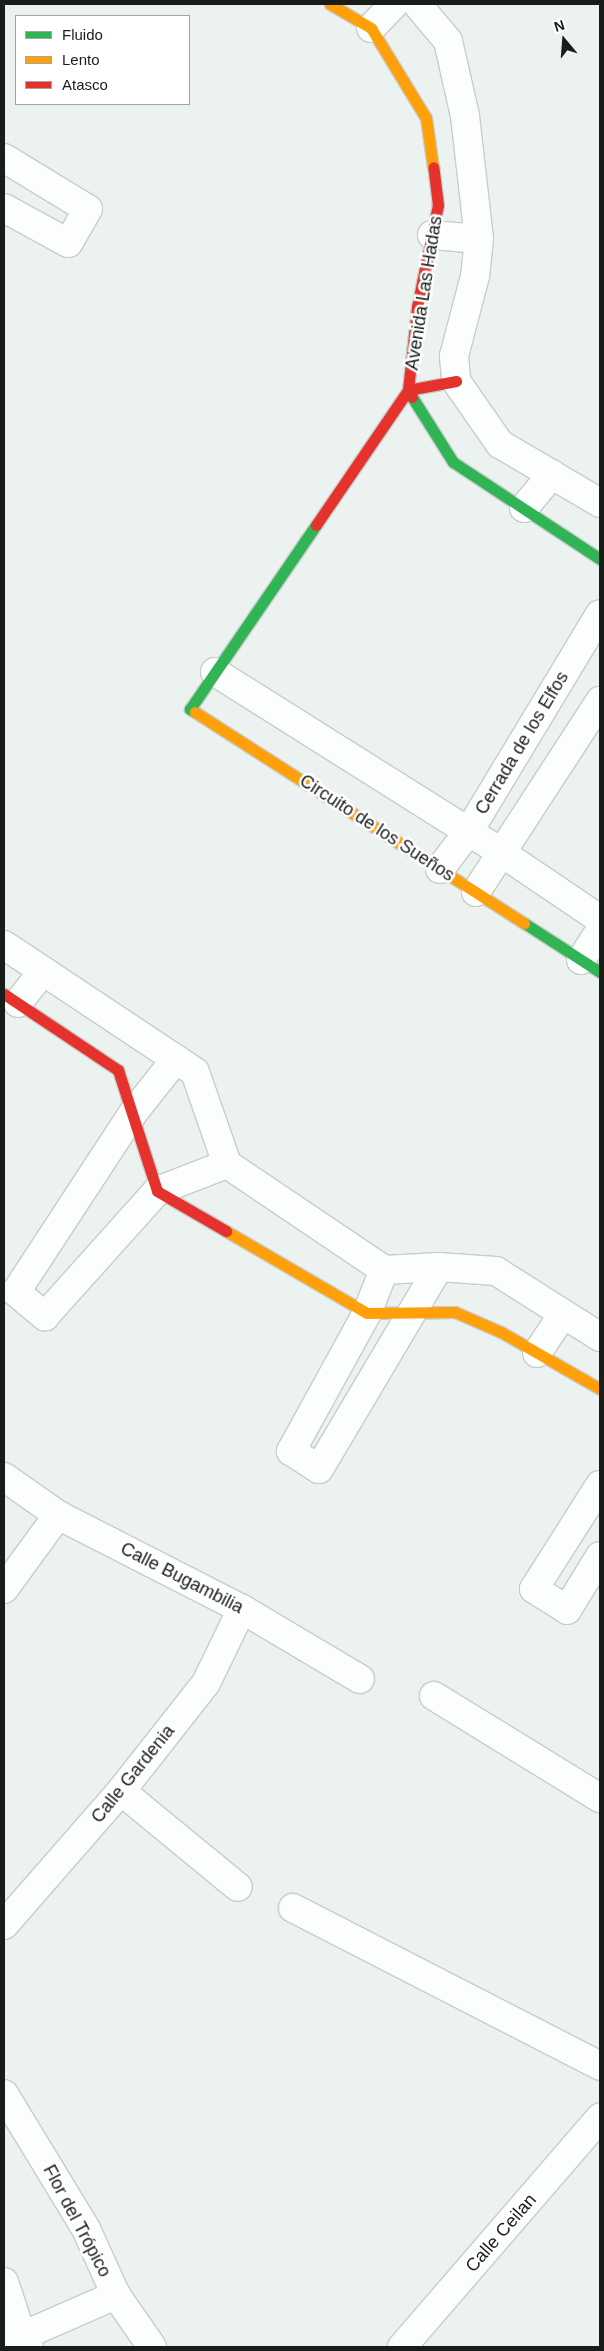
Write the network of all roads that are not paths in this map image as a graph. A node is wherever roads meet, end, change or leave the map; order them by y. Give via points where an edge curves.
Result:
1 (330, 4) edge
2 (394, 4) edge
3 (417, 4) edge
4 (371, 28) junction
5 (465, 116) junction
6 (426, 118) junction
7 (4, 158) edge
8 (4, 208) edge
9 (432, 235) junction
10 (479, 239) junction
11 (456, 382) junction
12 (408, 390) junction
13 (552, 474) junction
14 (600, 503) edge
15 (524, 508) junction
16 (600, 559) edge
17 (600, 614) edge
18 (215, 672) junction
19 (600, 701) edge
20 (469, 831) junction
21 (502, 852) junction
22 (440, 869) junction
23 (476, 892) junction
24 (600, 920) edge
25 (600, 931) edge
26 (4, 945) edge
27 (591, 966) edge
28 (43, 971) junction
29 (11, 998) edge
30 (176, 1059) junction
31 (133, 1113) junction
32 (227, 1164) junction
33 (157, 1191) junction
34 (438, 1267) junction
35 (384, 1270) junction
36 (413, 1312) junction
37 (368, 1313) junction
38 (563, 1314) junction
39 (600, 1337) edge
40 (537, 1353) junction
41 (600, 1389) edge
42 (4, 1477) edge
43 (600, 1485) edge
44 (58, 1514) junction
45 (572, 1528) junction
46 (600, 1544) edge
47 (600, 1556) edge
48 (4, 1589) edge
49 (242, 1609) junction
50 (360, 1679) dead end
51 (434, 1696) dead end
52 (121, 1791) junction
53 (600, 1798) edge
54 (238, 1887) dead end
55 (293, 1908) dead end
56 (4, 1925) edge
57 (600, 2066) edge
58 (4, 2094) edge
59 (600, 2118) edge
60 (4, 2282) edge
61 (116, 2295) junction
62 (18, 2341) edge
63 (152, 2347) edge
64 (402, 2347) edge

1 - 4 street, Avenida Las Hadas
2 - 4 street
3 - 5 street via 448,40
4 - 6 street, Avenida Las Hadas
5 - 6 street
5 - 10 street
6 - 9 street, Avenida Las Hadas via 438,205
7 - 8 street via 88,209 68,243
9 - 10 street
9 - 12 street, Avenida Las Hadas via 417,307
10 - 11 street via 475,276 454,356
11 - 12 street
11 - 13 street via 500,444
12 - 15 street, Avenida Las Hadas via 453,462
12 - 18 street, Circuito de los Sueños
13 - 14 street
13 - 15 street
15 - 16 street, Avenida Las Hadas
17 - 20 street, Cerrada de los Elfos
18 - 20 street
18 - 22 street, Circuito de los Sueños via 190,709
19 - 21 street
20 - 21 street
20 - 22 street, Cerrada de los Elfos
21 - 23 street
21 - 24 street
22 - 23 street, Circuito de los Sueños
23 - 27 street, Circuito de los Sueños
25 - 27 street
26 - 28 street
28 - 29 street
28 - 30 street
29 - 31 street via 118,1070
30 - 31 street
30 - 32 street via 195,1072
31 - 33 street
31 - 33 street via 16,1292 45,1316
32 - 33 street
32 - 35 street
33 - 37 street
34 - 35 street
34 - 36 street
34 - 38 street via 496,1271
35 - 37 street
36 - 37 street
36 - 37 street via 320,1470 291,1450
36 - 40 street via 455,1312 501,1332
38 - 39 street
38 - 40 street
40 - 41 street
42 - 44 street, Calle Bugambilia
43 - 45 street
44 - 48 street
44 - 49 street, Calle Bugambilia
45 - 46 street
45 - 47 street via 534,1589 567,1610
49 - 50 street, Calle Bugambilia
49 - 52 street, Calle Gardenia via 206,1683
51 - 53 street
52 - 54 street
52 - 56 street, Calle Gardenia
55 - 57 street
58 - 61 street, Flor del Trópico via 86,2229
59 - 64 street, Calle Ceilan
60 - 62 street
61 - 62 street
61 - 63 street, Flor del Trópico

